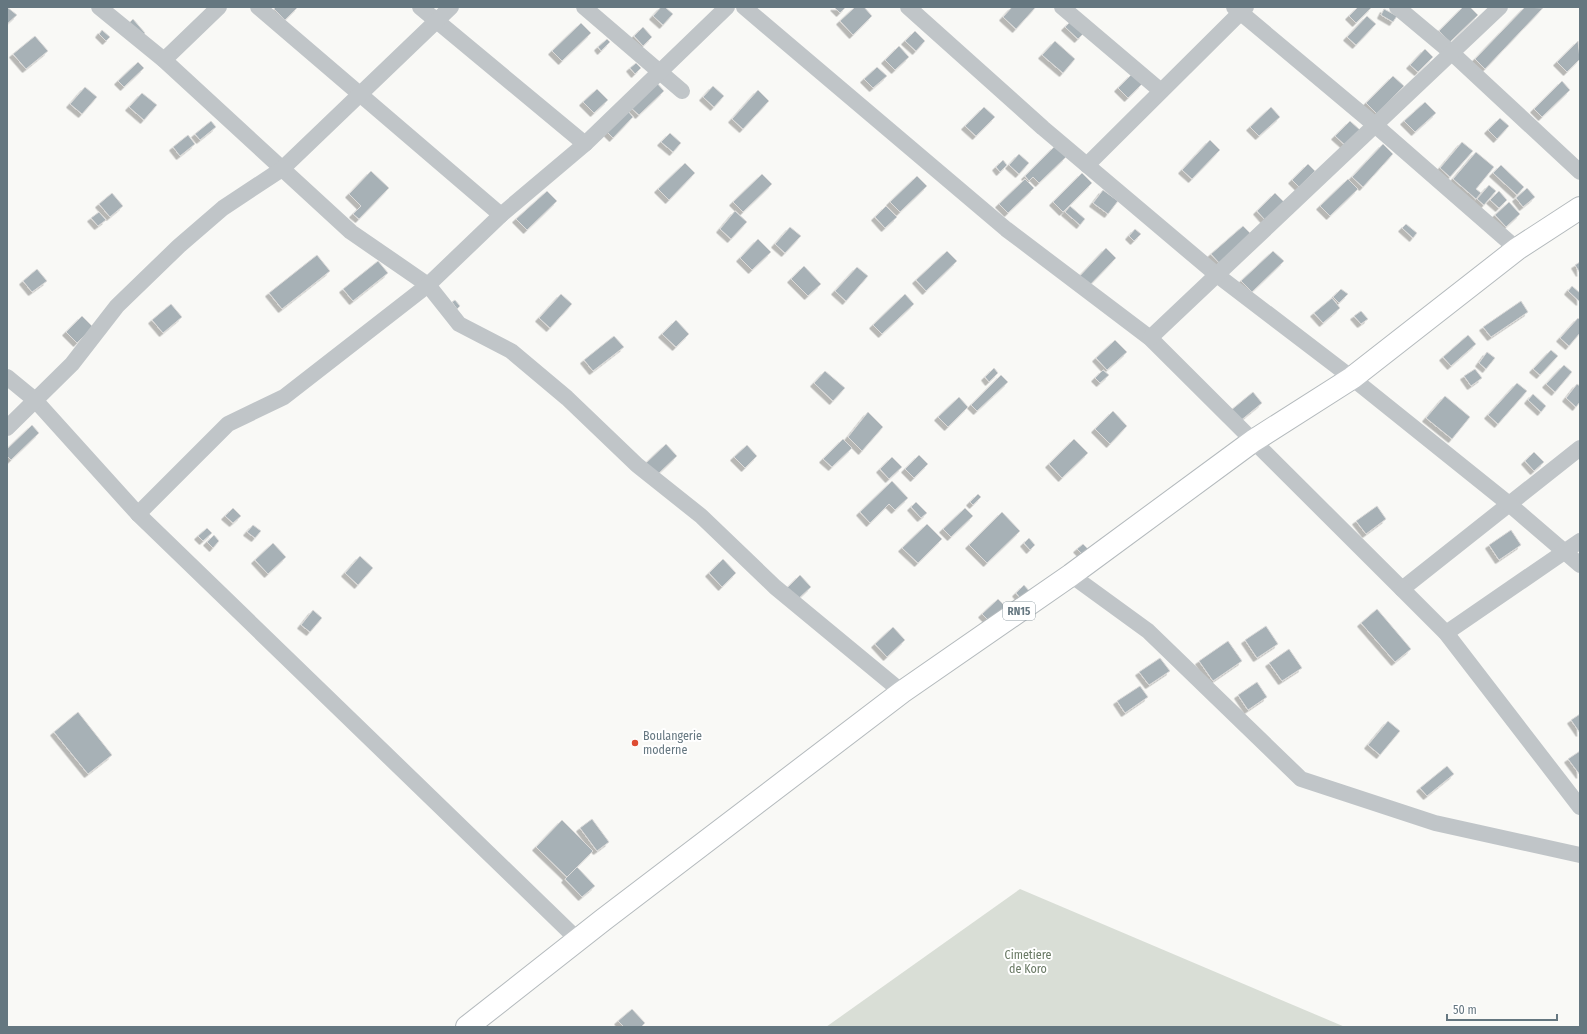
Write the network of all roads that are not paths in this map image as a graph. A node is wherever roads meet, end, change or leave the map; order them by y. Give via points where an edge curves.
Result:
1 (99, 7) edge
2 (219, 7) edge
3 (258, 7) edge
4 (420, 7) edge
5 (452, 7) edge
6 (584, 7) edge
7 (727, 7) edge
8 (744, 7) edge
9 (908, 7) edge
10 (1062, 7) edge
11 (1397, 7) edge
12 (1500, 7) edge
13 (1240, 9) edge
14 (437, 21) junction
15 (1452, 53) junction
16 (164, 60) junction
17 (660, 72) junction
18 (682, 91) dead end
19 (1161, 91) junction
20 (360, 95) junction
21 (1375, 125) junction
22 (585, 144) junction
23 (1087, 165) junction
24 (282, 169) junction
25 (1580, 172) edge
26 (1580, 208) edge
27 (501, 215) junction
28 (1517, 249) junction
29 (1217, 275) junction
30 (428, 286) junction
31 (1150, 338) junction
32 (7, 377) edge
33 (1352, 378) junction
34 (34, 400) junction
35 (7, 428) edge
36 (1254, 441) junction
37 (1580, 448) edge
38 (1509, 504) junction
39 (138, 514) junction
40 (1580, 541) edge
41 (1563, 552) junction
42 (1580, 565) edge
43 (1071, 575) junction
44 (1402, 589) junction
45 (1446, 633) junction
46 (902, 692) junction
47 (1580, 807) edge
48 (1580, 855) edge
49 (577, 939) junction
50 (467, 1027) edge

1 - 16 street
2 - 16 street
3 - 20 street
4 - 14 street
5 - 14 street
6 - 17 street
7 - 17 street
8 - 31 street via 1006,229
9 - 23 street
10 - 19 street
11 - 15 street
12 - 15 street
13 - 19 street
13 - 21 street
14 - 20 street
14 - 22 street
15 - 21 street
15 - 25 street
16 - 24 street
17 - 18 street
17 - 22 street
19 - 23 street
20 - 24 street
20 - 27 street
21 - 28 street
21 - 29 street
22 - 27 street
23 - 29 street
24 - 30 street via 351,232
24 - 34 street via 223,208 179,246 117,306 72,364
26 - 28 main road, RN15
27 - 30 street
28 - 33 main road, RN15
29 - 31 street
29 - 33 street
30 - 39 street via 284,397 228,424
30 - 46 street via 459,324 511,351 562,393 637,465 701,516 775,587
31 - 36 street
32 - 34 street
33 - 36 main road, RN15
33 - 38 street
34 - 35 street
34 - 39 street
36 - 43 main road, RN15
36 - 44 street
37 - 38 street
38 - 41 street
38 - 44 street
39 - 49 street
40 - 41 street
41 - 42 street
41 - 45 street
43 - 46 main road, RN15
43 - 48 street via 1148,631 1301,779 1435,823
44 - 45 street
45 - 47 street
46 - 49 main road, RN15
49 - 50 main road, RN15

